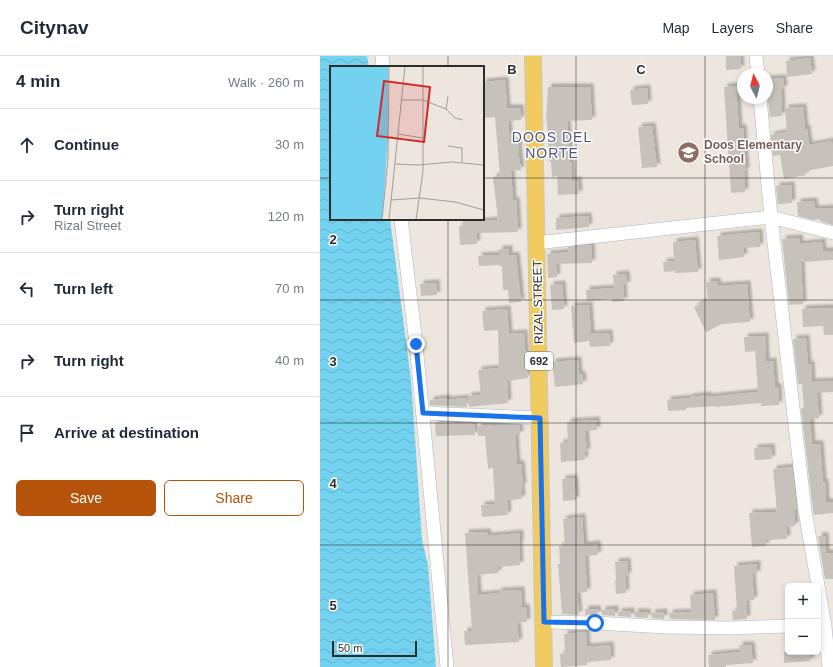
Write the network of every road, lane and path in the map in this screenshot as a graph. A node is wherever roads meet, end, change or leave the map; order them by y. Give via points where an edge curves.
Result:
1 (382, 56) edge
2 (533, 56) edge
3 (756, 56) edge
4 (384, 66) edge
5 (757, 68) edge
6 (761, 104) edge
7 (772, 217) junction
8 (401, 220) edge
9 (833, 233) edge
10 (536, 243) junction
11 (423, 413) junction
12 (540, 418) junction
13 (544, 622) junction
14 (785, 626) edge
15 (822, 626) edge
16 (447, 667) edge
17 (544, 667) edge
18 (829, 667) edge

1 - 4 street
2 - 10 main road, RIZAL STREET / 692
3 - 5 street
6 - 7 street
7 - 9 street
7 - 10 street
7 - 15 street via 805,511
8 - 11 street
10 - 12 main road, RIZAL STREET / 692
11 - 12 street
11 - 16 street
12 - 13 main road, RIZAL STREET / 692
13 - 14 street via 666,627
13 - 17 main road, RIZAL STREET / 692
15 - 18 street

